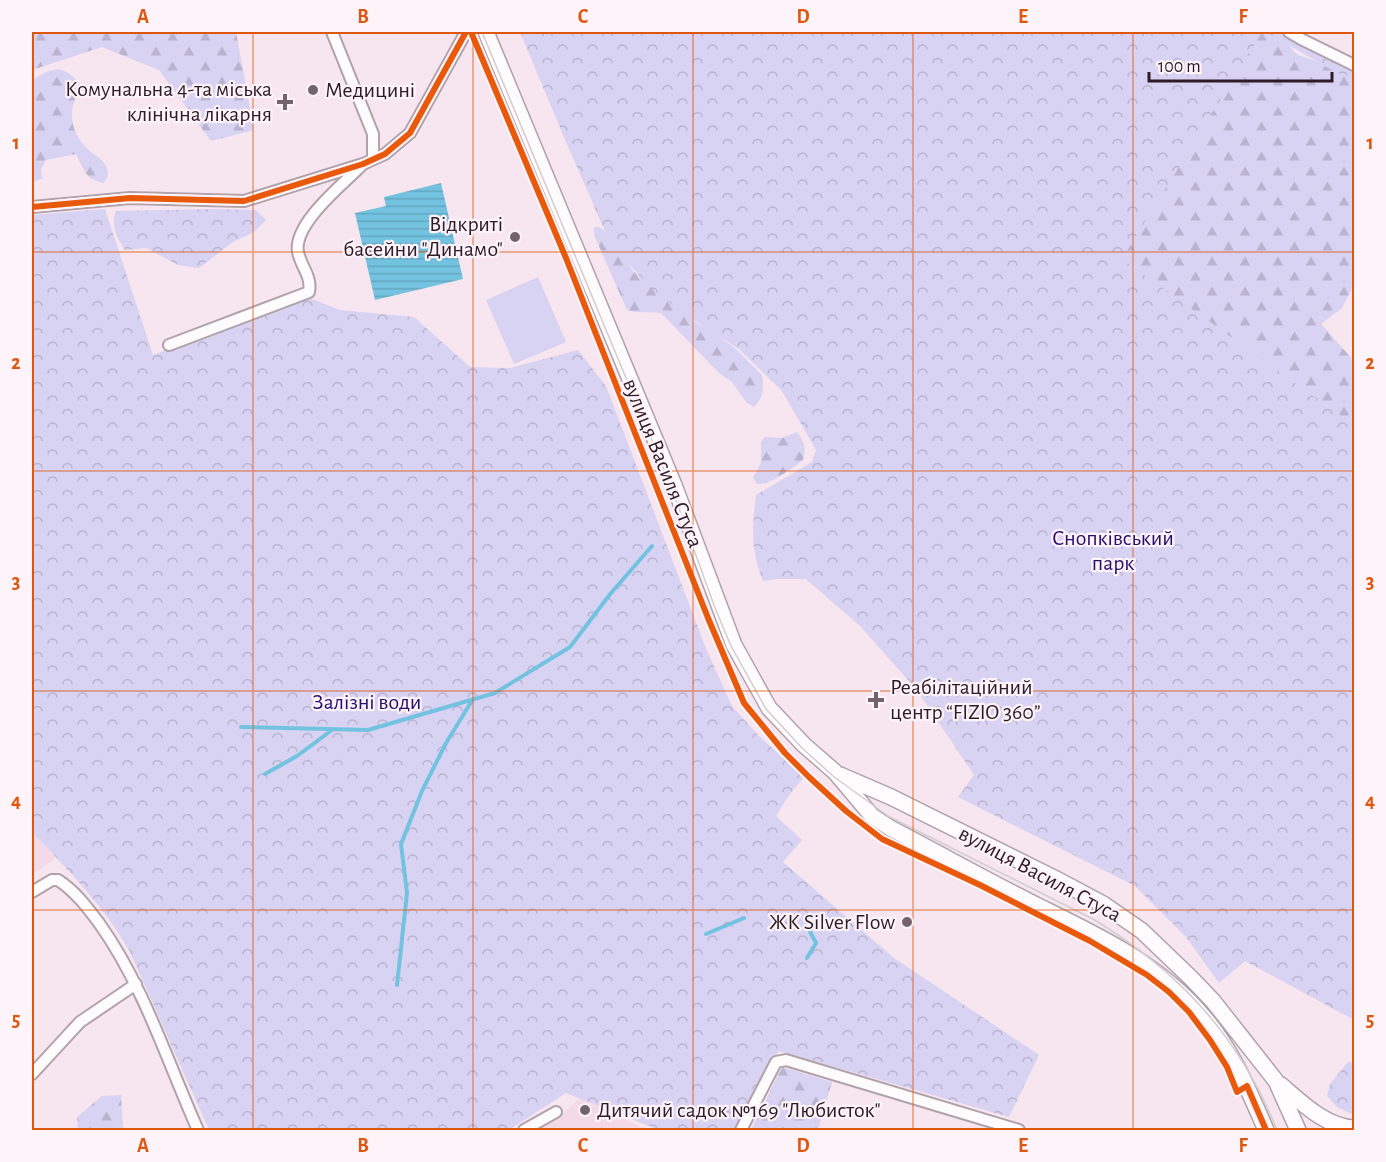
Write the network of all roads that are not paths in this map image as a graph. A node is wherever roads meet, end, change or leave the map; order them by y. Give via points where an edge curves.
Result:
1 (332, 32) edge
2 (466, 32) edge
3 (486, 32) edge
4 (1289, 32) edge
5 (1354, 65) edge
6 (373, 134) junction
7 (385, 154) junction
8 (368, 161) junction
9 (32, 207) edge
10 (169, 345) dead end
11 (835, 772) junction
12 (32, 892) edge
13 (136, 984) junction
14 (32, 1074) edge
15 (1276, 1081) junction
16 (556, 1112) dead end
17 (1343, 1129) edge
18 (197, 1130) edge
19 (524, 1131) edge
20 (741, 1131) edge
21 (1018, 1131) edge
22 (1266, 1131) edge
23 (1298, 1131) edge

1 - 6 street
2 - 7 street via 410,133
3 - 11 main road, вулиця Василя Стуса via 674,484 734,645 769,708
4 - 5 street
6 - 7 street
6 - 8 street
7 - 8 street
8 - 9 street via 244,201 130,198
8 - 10 street via 317,211 300,234 298,252 309,277 309,292
11 - 15 main road, вулиця Василя Стуса via 1054,878 1142,931 1199,986
11 - 22 main road, вулиця Василя Стуса via 872,816 890,828 1102,937 1151,967 1202,1015 1232,1055
12 - 13 street via 52,880 65,885 85,904 108,936
13 - 14 street via 80,1022
13 - 18 street
15 - 17 main road
15 - 23 main road, вулиця Василя Стуса
16 - 19 street
20 - 21 street via 776,1062 786,1060

